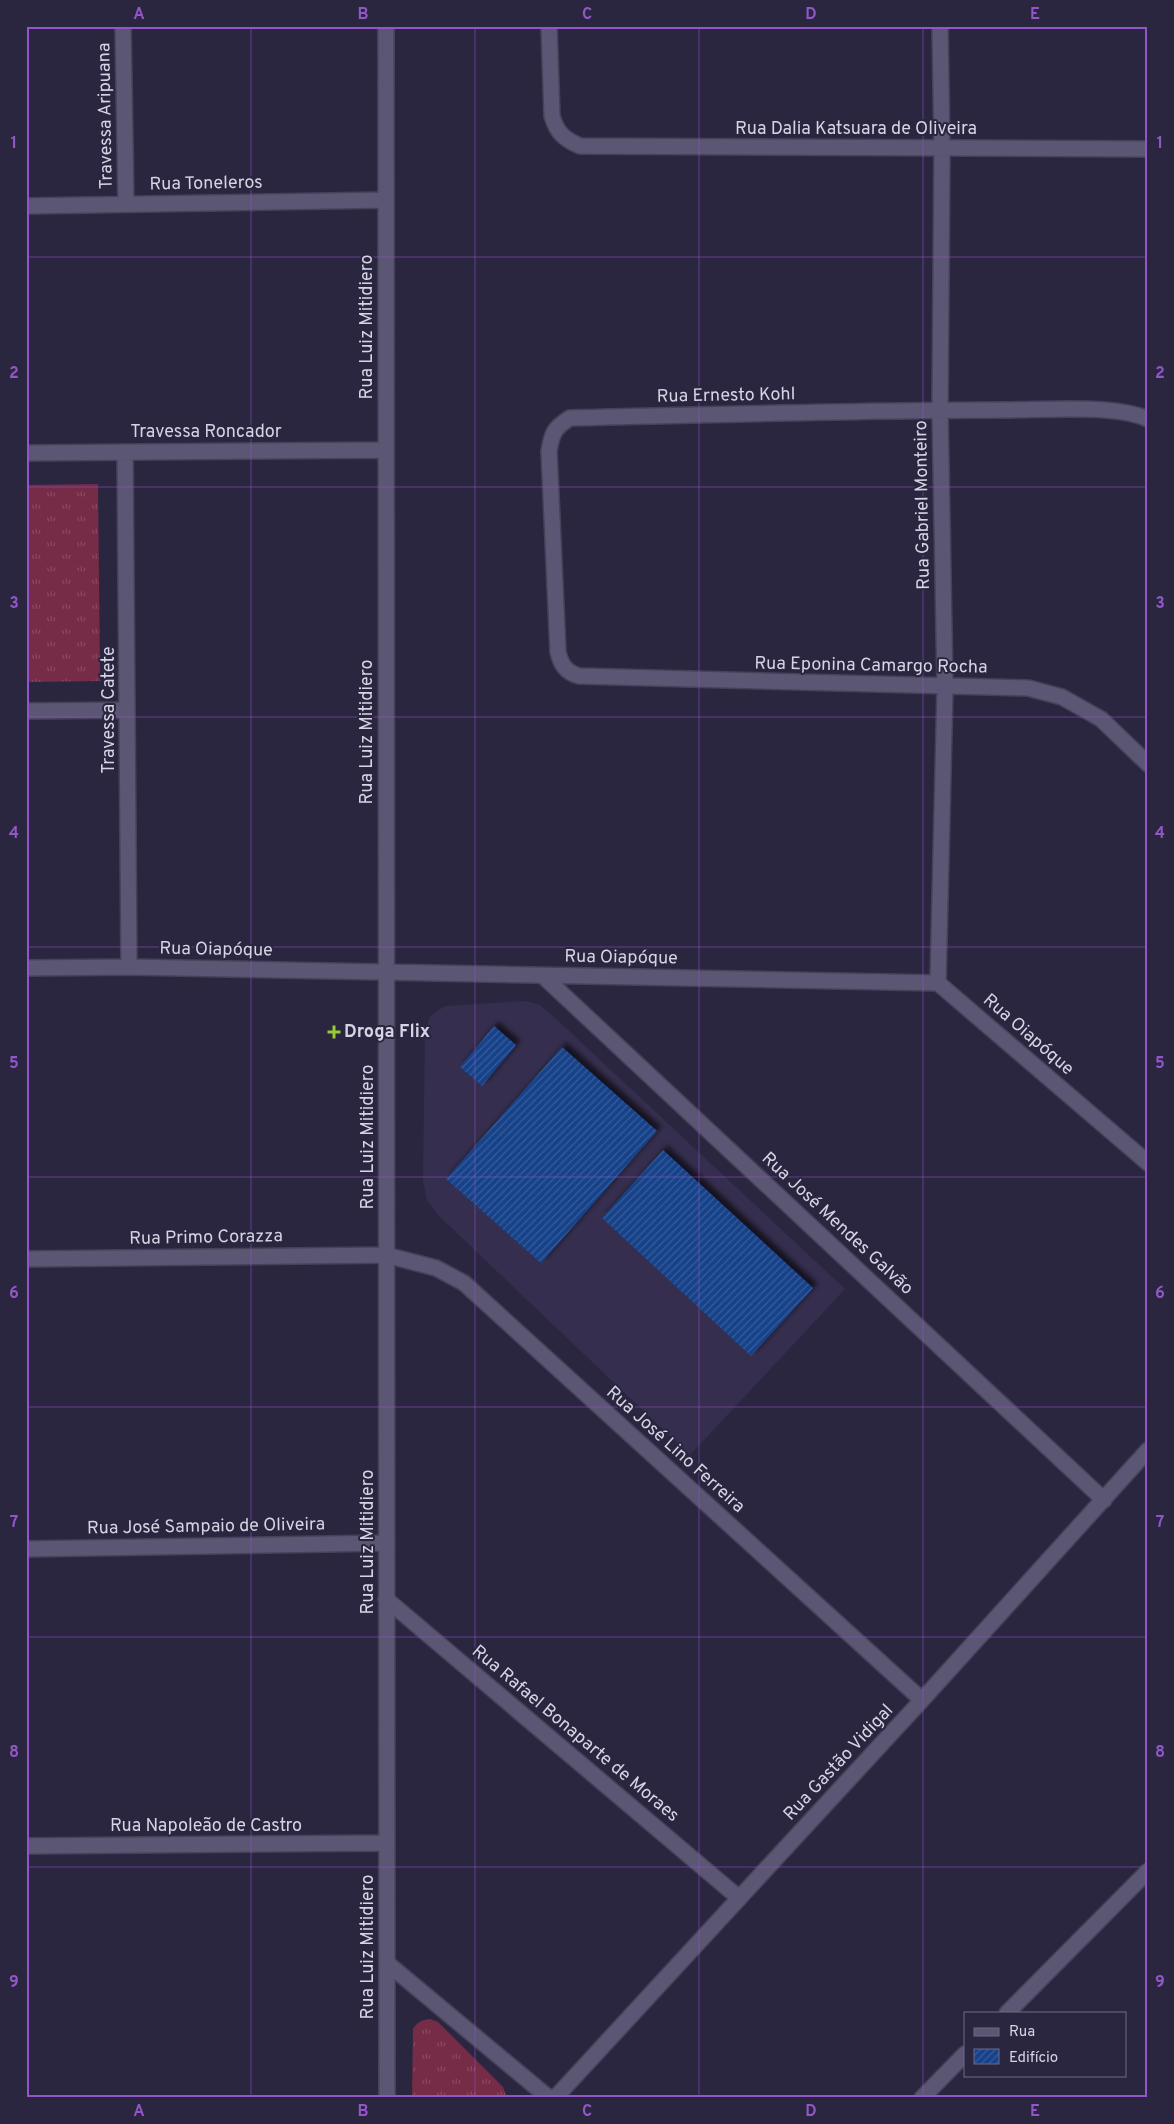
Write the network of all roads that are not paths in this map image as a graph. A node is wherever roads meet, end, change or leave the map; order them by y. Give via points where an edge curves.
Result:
1 (123, 26) edge
2 (386, 26) edge
3 (549, 26) edge
4 (940, 26) edge
5 (942, 149) junction
6 (1148, 149) edge
7 (386, 200) junction
8 (126, 204) junction
9 (26, 206) edge
10 (940, 410) junction
11 (1148, 419) edge
12 (386, 450) junction
13 (125, 452) junction
14 (26, 453) edge
15 (568, 673) joint
16 (945, 687) junction
17 (128, 710) junction
18 (26, 711) edge
19 (1148, 764) edge
20 (129, 967) junction
21 (26, 968) edge
22 (386, 972) junction
23 (543, 976) junction
24 (938, 983) junction
25 (1148, 1163) edge
26 (386, 1255) junction
27 (26, 1259) edge
28 (1148, 1450) edge
29 (1104, 1500) junction
30 (386, 1543) junction
31 (26, 1549) edge
32 (386, 1599) junction
33 (922, 1700) junction
34 (387, 1843) junction
35 (26, 1846) edge
36 (1148, 1871) edge
37 (740, 1898) junction
38 (387, 1963) junction
39 (1008, 2012) edge
40 (964, 2055) edge
41 (387, 2098) edge
42 (549, 2098) edge
43 (555, 2098) edge
44 (922, 2098) edge

1 - 8 street, Travessa Aripuana
2 - 7 street, Rua Luiz Mitidiero
3 - 5 street, Rua Dalia Katsuara de Oliveira via 552,116 556,129 566,140 580,146
4 - 5 street, Rua Gabriel Monteiro
5 - 6 street, Rua Dalia Katsuara de Oliveira
5 - 10 street, Rua Gabriel Monteiro
7 - 8 street, Rua Toneleros
7 - 12 street, Rua Luiz Mitidiero
8 - 9 street, Rua Toneleros
10 - 11 street, Rua Ernesto Kohl via 1106,410 1137,414
10 - 15 street, Rua Ernesto Kohl via 570,418 558,425 549,451 558,652
10 - 16 street, Rua Gabriel Monteiro
12 - 13 street, Travessa Roncador
12 - 22 street, Rua Luiz Mitidiero
13 - 14 street, Travessa Roncador
13 - 17 street, Travessa Catete
15 - 16 street, Rua Eponina Camargo Rocha via 579,676
16 - 19 street, Rua Eponina Camargo Rocha via 1028,688 1062,697 1101,720
16 - 24 street, Rua Gabriel Monteiro
17 - 18 street
17 - 20 street, Travessa Catete
20 - 21 street, Rua Oiapóque
20 - 22 street, Rua Oiapóque
22 - 23 street, Rua Oiapóque
22 - 26 street, Rua Luiz Mitidiero
23 - 24 street, Rua Oiapóque
23 - 29 street, Rua José Mendes Galvão
24 - 25 street, Rua Oiapóque
26 - 27 street, Rua Primo Corazza
26 - 30 street, Rua Luiz Mitidiero
26 - 33 street, Rua José Lino Ferreira via 436,1268 464,1283
28 - 29 street, Rua Gastão Vidigal
29 - 33 street, Rua Gastão Vidigal
30 - 31 street, Rua José Sampaio de Oliveira
30 - 32 street, Rua Luiz Mitidiero
32 - 34 street, Rua Luiz Mitidiero
32 - 37 street, Rua Rafael Bonaparte de Moraes
33 - 37 street, Rua Gastão Vidigal
34 - 35 street, Rua Napoleão de Castro
34 - 38 street, Rua Luiz Mitidiero
36 - 39 street
37 - 43 street, Rua Gastão Vidigal
38 - 41 street, Rua Luiz Mitidiero
38 - 42 street
40 - 44 street

